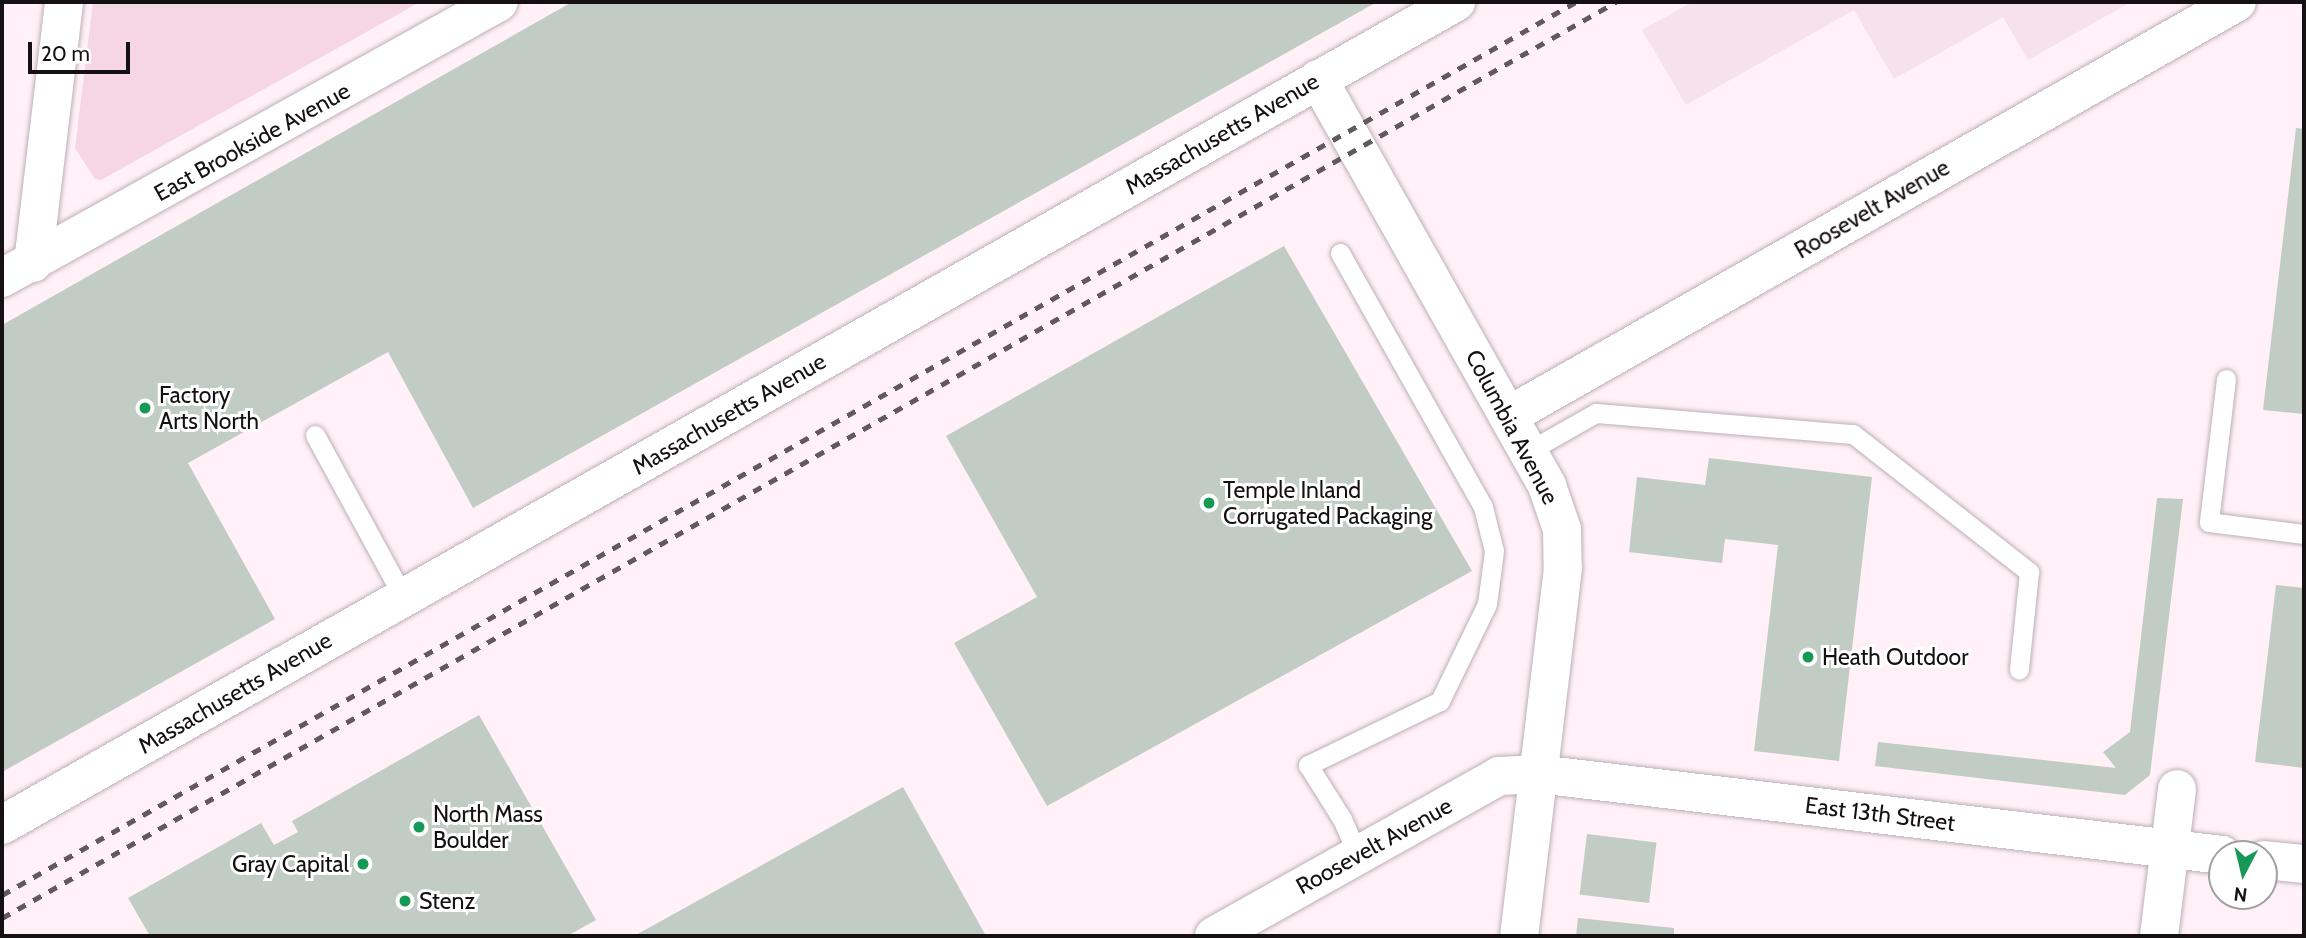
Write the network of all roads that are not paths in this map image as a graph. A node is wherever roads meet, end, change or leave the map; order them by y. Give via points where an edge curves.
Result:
1 (64, 2) edge
2 (499, 2) edge
3 (1456, 2) edge
4 (2237, 2) edge
5 (1318, 79) junction
6 (1339, 253) dead end
7 (17, 270) edge
8 (2227, 379) dead end
9 (1508, 416) junction
10 (315, 435) dead end
11 (1527, 452) junction
12 (2304, 534) edge
13 (404, 597) junction
14 (2018, 669) dead end
15 (1538, 774) junction
16 (2178, 789) dead end
17 (2, 825) edge
18 (2170, 848) junction
19 (2208, 853) edge
20 (1358, 856) junction
21 (2278, 861) edge
22 (2304, 864) edge
23 (1214, 936) edge
24 (1519, 936) edge
25 (2159, 936) edge

1 - 7 street
2 - 7 street, East Brookside Avenue
3 - 5 street, Massachusetts Avenue
4 - 9 street, Roosevelt Avenue
5 - 9 street, Columbia Avenue
5 - 13 street, Massachusetts Avenue
6 - 20 lane via 1483,507 1494,551 1487,604 1440,701 1308,765 1342,819
8 - 12 lane via 2209,522
9 - 11 street, Columbia Avenue
10 - 13 lane
11 - 14 lane via 1596,413 1853,434 2029,572
11 - 15 street, Columbia Avenue via 1559,515 1564,552
13 - 17 street, Massachusetts Avenue
15 - 18 street, East 13th Street
15 - 20 street, Roosevelt Avenue via 1499,776
15 - 24 street, Columbia Avenue
16 - 18 street
18 - 19 street, East 13th Street
18 - 25 street
20 - 23 street, Roosevelt Avenue
21 - 22 street

